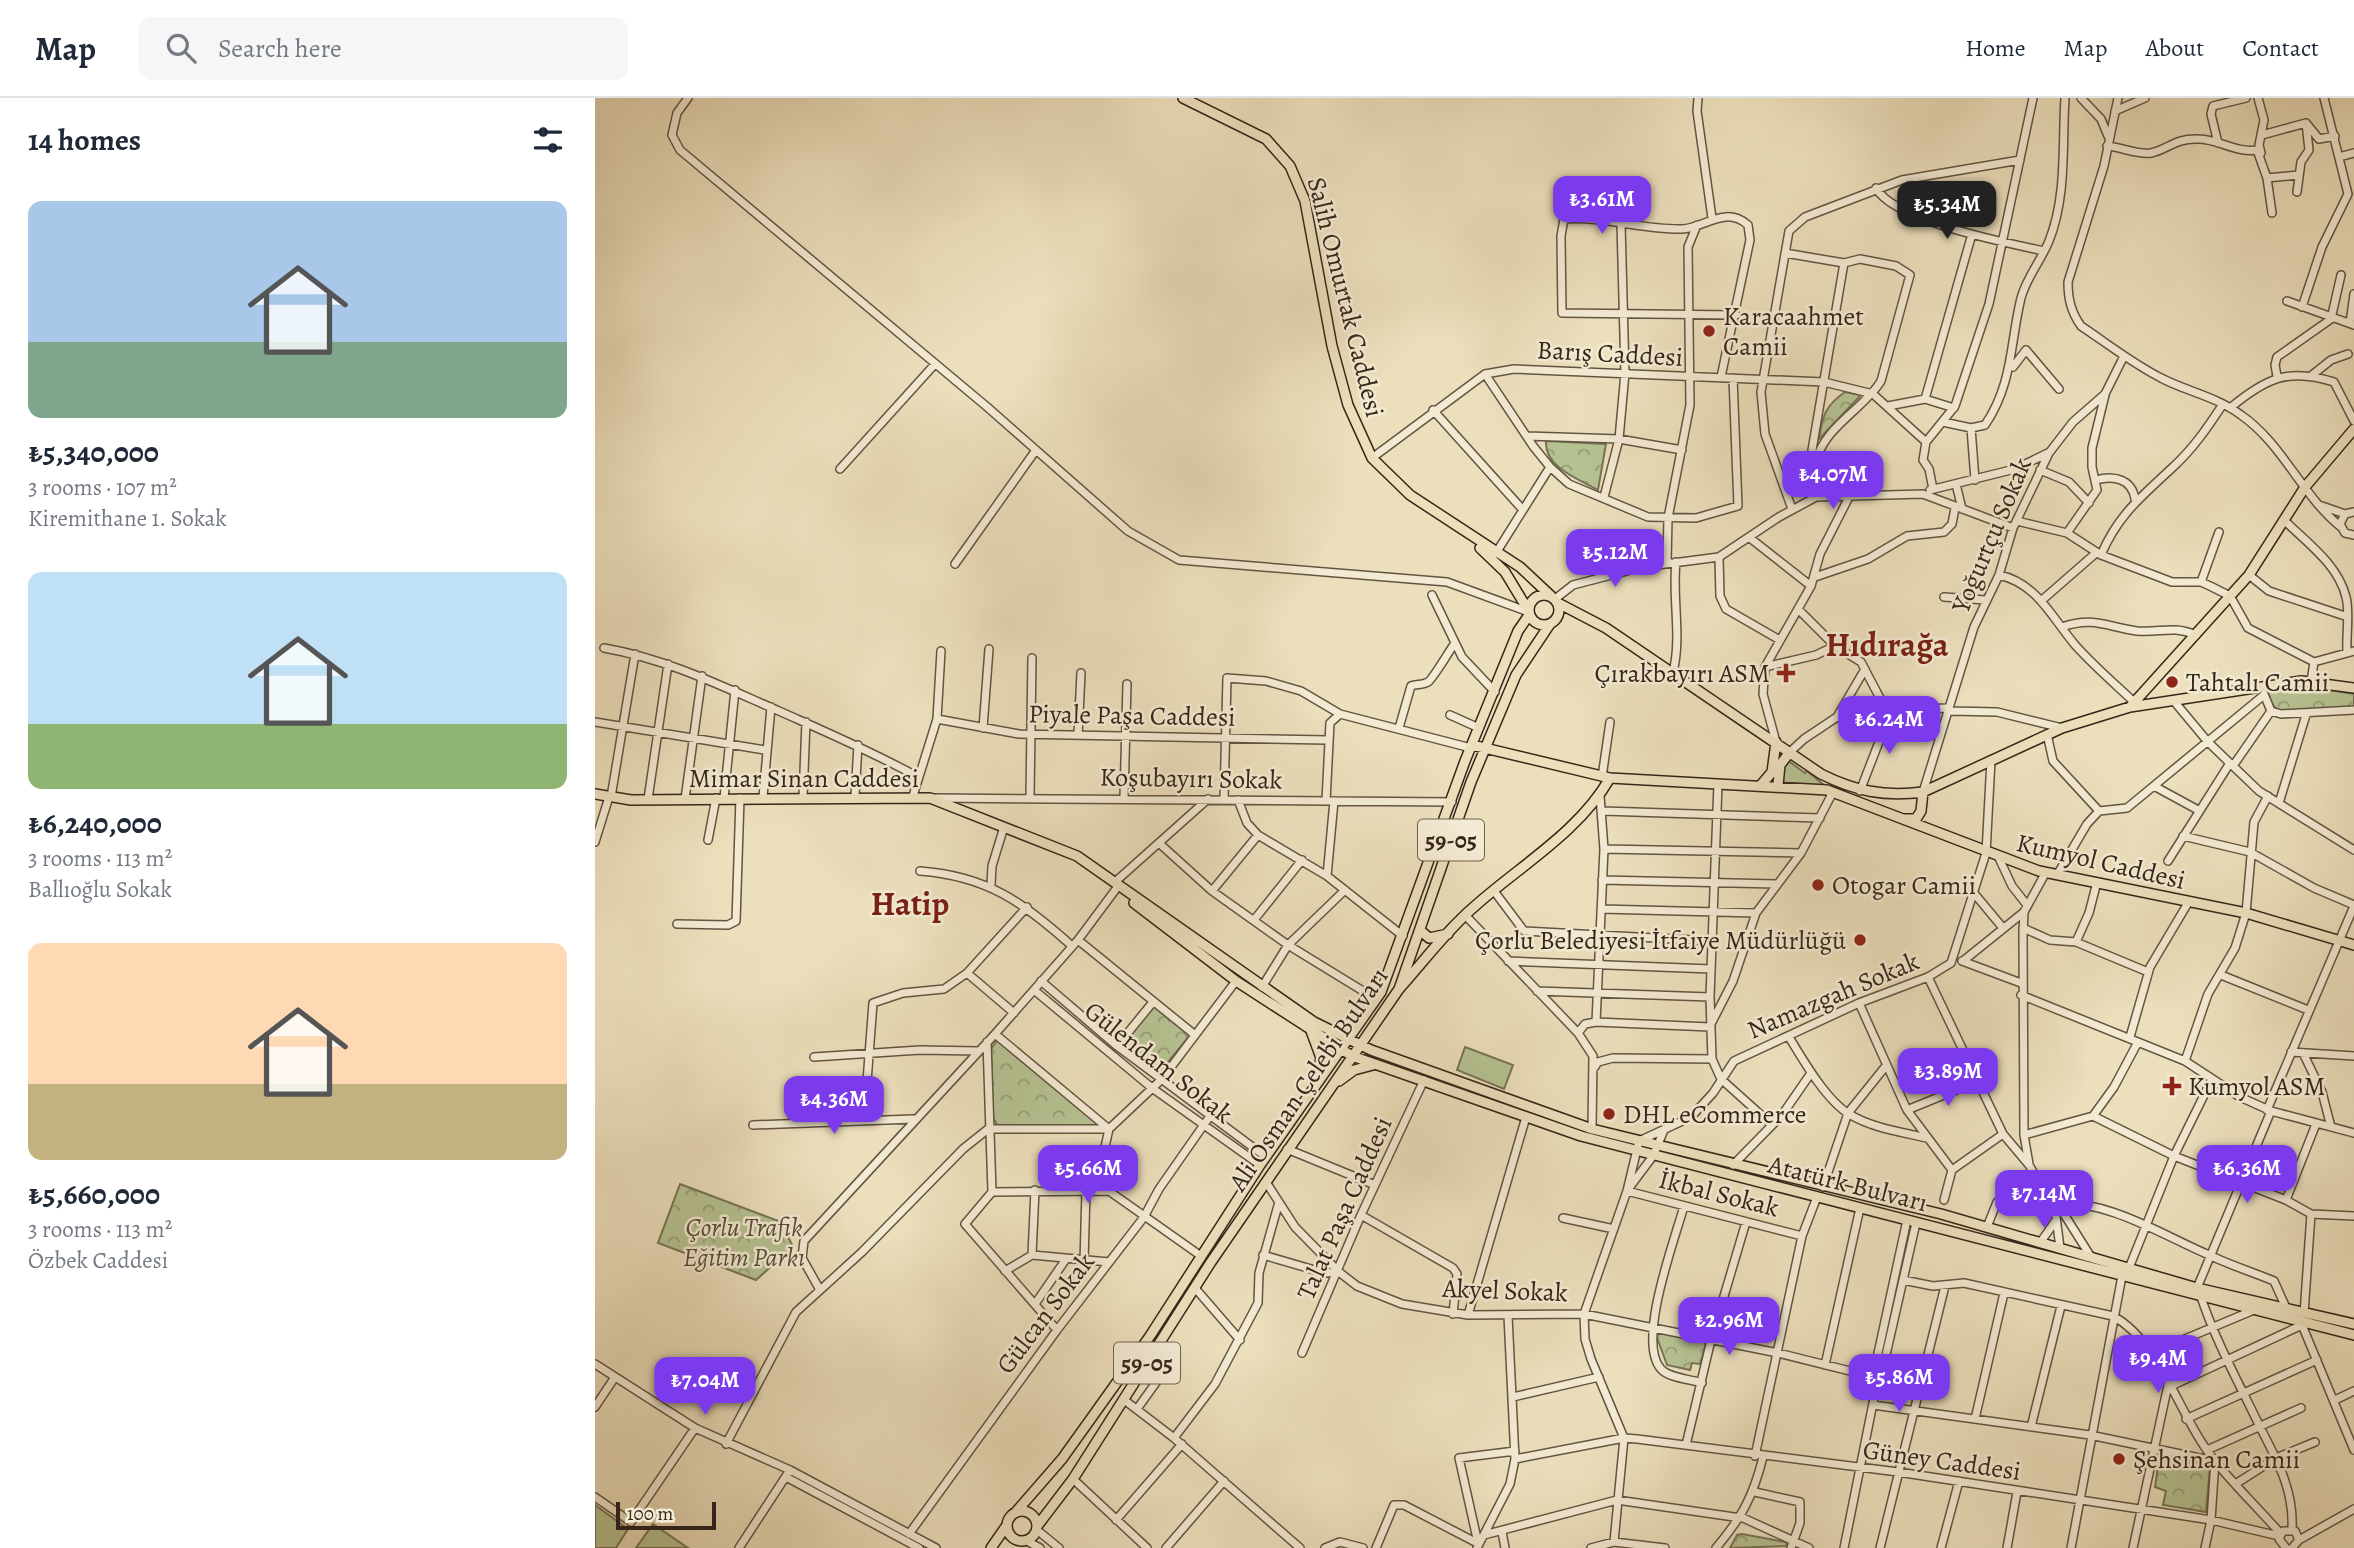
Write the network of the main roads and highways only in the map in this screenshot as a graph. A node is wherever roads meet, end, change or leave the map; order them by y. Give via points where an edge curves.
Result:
1 (1183, 98) edge
2 (2354, 429) edge
3 (1455, 526) junction
4 (1555, 599) junction
5 (1529, 612) junction
6 (1550, 624) junction
7 (2354, 688) edge
8 (2132, 705) junction
9 (1776, 743) junction
10 (1472, 747) junction
11 (1485, 748) junction
12 (1790, 752) junction
13 (1606, 777) junction
14 (1761, 785) junction
15 (1778, 785) junction
16 (1923, 792) junction
17 (595, 794) edge
18 (1897, 818) junction
19 (1117, 884) junction
20 (1420, 930) junction
21 (1448, 934) junction
22 (2354, 945) edge
23 (1399, 989) junction
24 (1373, 1025) junction
25 (1311, 1031) junction
26 (1347, 1038) junction
27 (1360, 1045) junction
28 (1339, 1049) junction
29 (1377, 1051) junction
30 (1352, 1056) junction
31 (1376, 1064) junction
32 (1316, 1083) junction
33 (1330, 1088) junction
34 (1638, 1146) junction
35 (1655, 1151) junction
36 (2060, 1248) junction
37 (2060, 1260) junction
38 (2199, 1292) junction
39 (2303, 1321) junction
40 (2354, 1324) edge
41 (2354, 1335) edge
42 (1015, 1513) junction
43 (1007, 1525) junction
44 (1038, 1527) junction
45 (1023, 1544) edge
46 (991, 1548) edge

1 - 3 main road, Salih Omurtak Caddesi via 1266,139 1282,154 1305,201 1341,377 1355,423 1372,458 1410,495
2 - 8 main road via 2305,487 2249,575
3 - 4 main road via 1520,567
3 - 5 main road via 1505,572
4 - 5 main road via 1536,596
4 - 6 main road via 1559,613
4 - 9 main road via 1606,628
5 - 6 main road via 1536,623
5 - 10 main road, Ali Osman Çelebi Bulvarı
6 - 11 main road, Ali Osman Çelebi Bulvarı / 59-05 via 1516,676
7 - 8 main road via 2301,681 2264,691
8 - 16 main road via 2047,734
9 - 12 main road
9 - 14 main road via 1772,772
10 - 11 main road, Kumyol Caddesi
10 - 26 main road, Ali Osman Çelebi Bulvarı via 1376,999
11 - 13 main road, Kumyol Caddesi
11 - 20 main road, Ali Osman Çelebi Bulvarı / 59-05
12 - 15 main road via 1780,765
12 - 16 main road via 1821,774 1860,791
13 - 14 main road, Kumyol Caddesi
13 - 21 main road via 1600,796 1550,846
14 - 15 main road, Kumyol Caddesi
15 - 18 main road, Kumyol Caddesi via 1830,791
16 - 18 main road via 1916,819
17 - 19 main road, Mimar Sinan Caddesi via 648,799 930,798 1077,856
18 - 22 main road, Kumyol Caddesi via 2046,872 2246,913
19 - 25 main road, Mimar Sinan Caddesi via 1131,901 1236,981
19 - 26 main road, Mimar Sinan Caddesi via 1262,987
20 - 21 main road via 1429,938
20 - 23 main road, Ali Osman Çelebi Bulvarı / 59-05
21 - 23 main road
23 - 24 main road, Ali Osman Çelebi Bulvarı / 59-05
24 - 27 main road, Ali Osman Çelebi Bulvarı / 59-05
24 - 29 main road
25 - 28 main road, Mimar Sinan Caddesi
25 - 32 main road via 1321,1059
26 - 27 main road, Atatürk Bulvarı
26 - 28 main road, Ali Osman Çelebi Bulvarı
27 - 29 main road, Atatürk Bulvarı
27 - 30 main road, Ali Osman Çelebi Bulvarı / 59-05
28 - 30 main road, Atatürk Bulvarı
28 - 32 main road, Ali Osman Çelebi Bulvarı
29 - 34 main road, Atatürk Bulvarı
30 - 31 main road, Atatürk Bulvarı
30 - 33 main road, Ali Osman Çelebi Bulvarı / 59-05
31 - 33 main road via 1354,1070
31 - 34 main road, Atatürk Bulvarı via 1526,1117
32 - 42 main road, Ali Osman Çelebi Bulvarı via 1150,1336 1062,1459
33 - 44 main road, Ali Osman Çelebi Bulvarı / 59-05
34 - 35 main road, Atatürk Bulvarı
35 - 36 main road, Atatürk Bulvarı via 1733,1165
35 - 37 main road, Atatürk Bulvarı
36 - 37 main road
36 - 38 main road, Atatürk Bulvarı
37 - 38 main road, Atatürk Bulvarı
38 - 39 main road, Atatürk Bulvarı
38 - 39 main road, Atatürk Bulvarı via 2288,1310
39 - 40 main road, Atatürk Bulvarı
39 - 41 main road, Atatürk Bulvarı
42 - 43 main road
42 - 44 main road via 1029,1512
43 - 45 main road via 1012,1538
43 - 46 main road
44 - 45 main road

